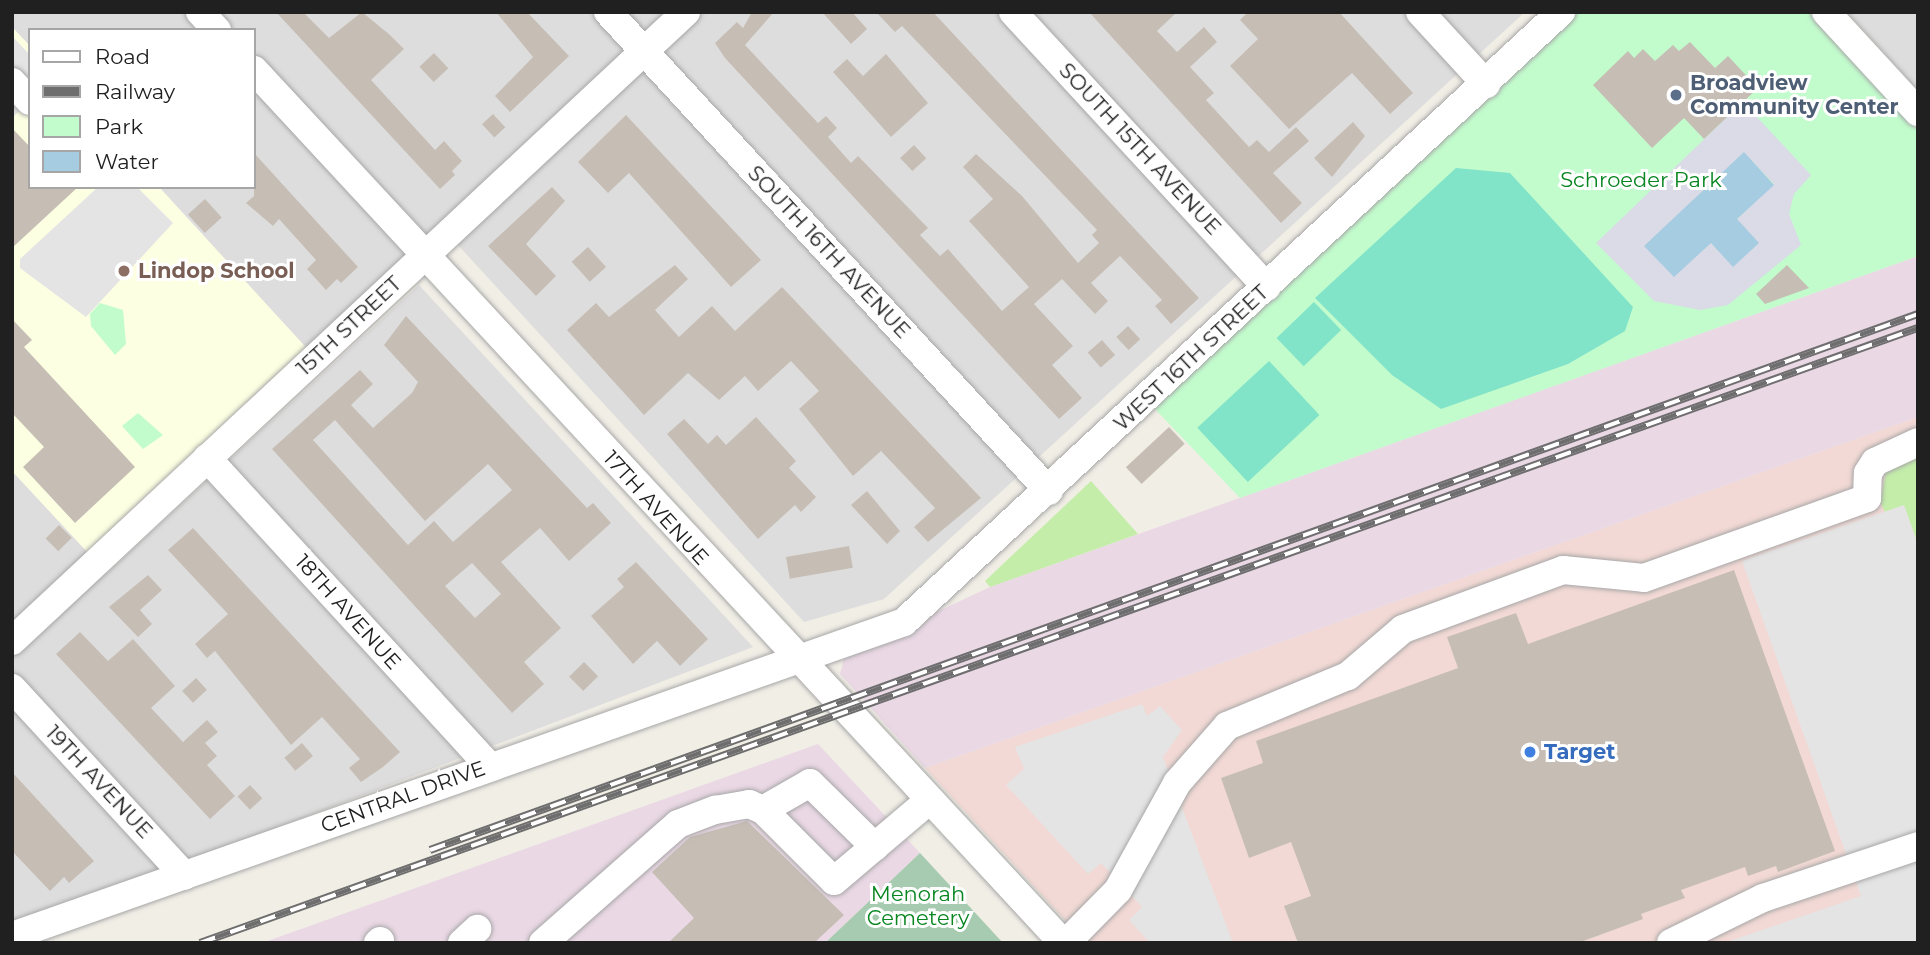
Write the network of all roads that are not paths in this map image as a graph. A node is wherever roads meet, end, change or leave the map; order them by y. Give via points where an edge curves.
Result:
1 (200, 12) edge
2 (608, 12) edge
3 (686, 12) edge
4 (1013, 12) edge
5 (1420, 12) edge
6 (1561, 12) edge
7 (1826, 12) edge
8 (215, 28) edge
9 (644, 51) junction
10 (256, 72) edge
11 (12, 82) edge
12 (1486, 83) junction
13 (28, 99) edge
14 (1918, 112) edge
15 (425, 255) junction
16 (1267, 286) junction
17 (1918, 442) edge
18 (207, 458) junction
19 (1049, 491) junction
20 (12, 641) edge
21 (792, 657) junction
22 (12, 688) edge
23 (489, 766) junction
24 (927, 802) junction
25 (763, 810) junction
26 (1918, 846) edge
27 (875, 847) junction
28 (185, 876) junction
29 (12, 936) edge
30 (543, 943) edge
31 (1065, 943) edge
32 (1671, 943) edge

1 - 8 street
2 - 9 street, SOUTH 16TH AVENUE
3 - 9 street, 15TH STREET
4 - 16 street, SOUTH 15TH AVENUE
5 - 12 street
6 - 12 street, WEST 16TH STREET
7 - 14 street
9 - 15 street, 15TH STREET
9 - 19 street, SOUTH 16TH AVENUE
10 - 15 street, 17TH AVENUE
11 - 13 street
12 - 16 street, WEST 16TH STREET
15 - 18 street, 15TH STREET
15 - 21 street, 17TH AVENUE
16 - 19 street, WEST 16TH STREET
17 - 31 street via 1875,462 1868,473 1867,498 1644,578 1563,570 1403,629 1348,676 1248,713 1192,761 1118,890
18 - 20 street, 15TH STREET
18 - 23 street, 18TH AVENUE
19 - 21 street, WEST 16TH STREET via 904,622
21 - 23 street, CENTRAL DRIVE
21 - 24 street, 17TH AVENUE
22 - 28 street, 19TH AVENUE
23 - 28 street, CENTRAL DRIVE
24 - 27 street
24 - 31 street, 17TH AVENUE
25 - 27 street via 810,783
25 - 27 street via 834,881
25 - 30 street via 749,804 678,824
26 - 32 street via 1763,898
28 - 29 street, CENTRAL DRIVE

